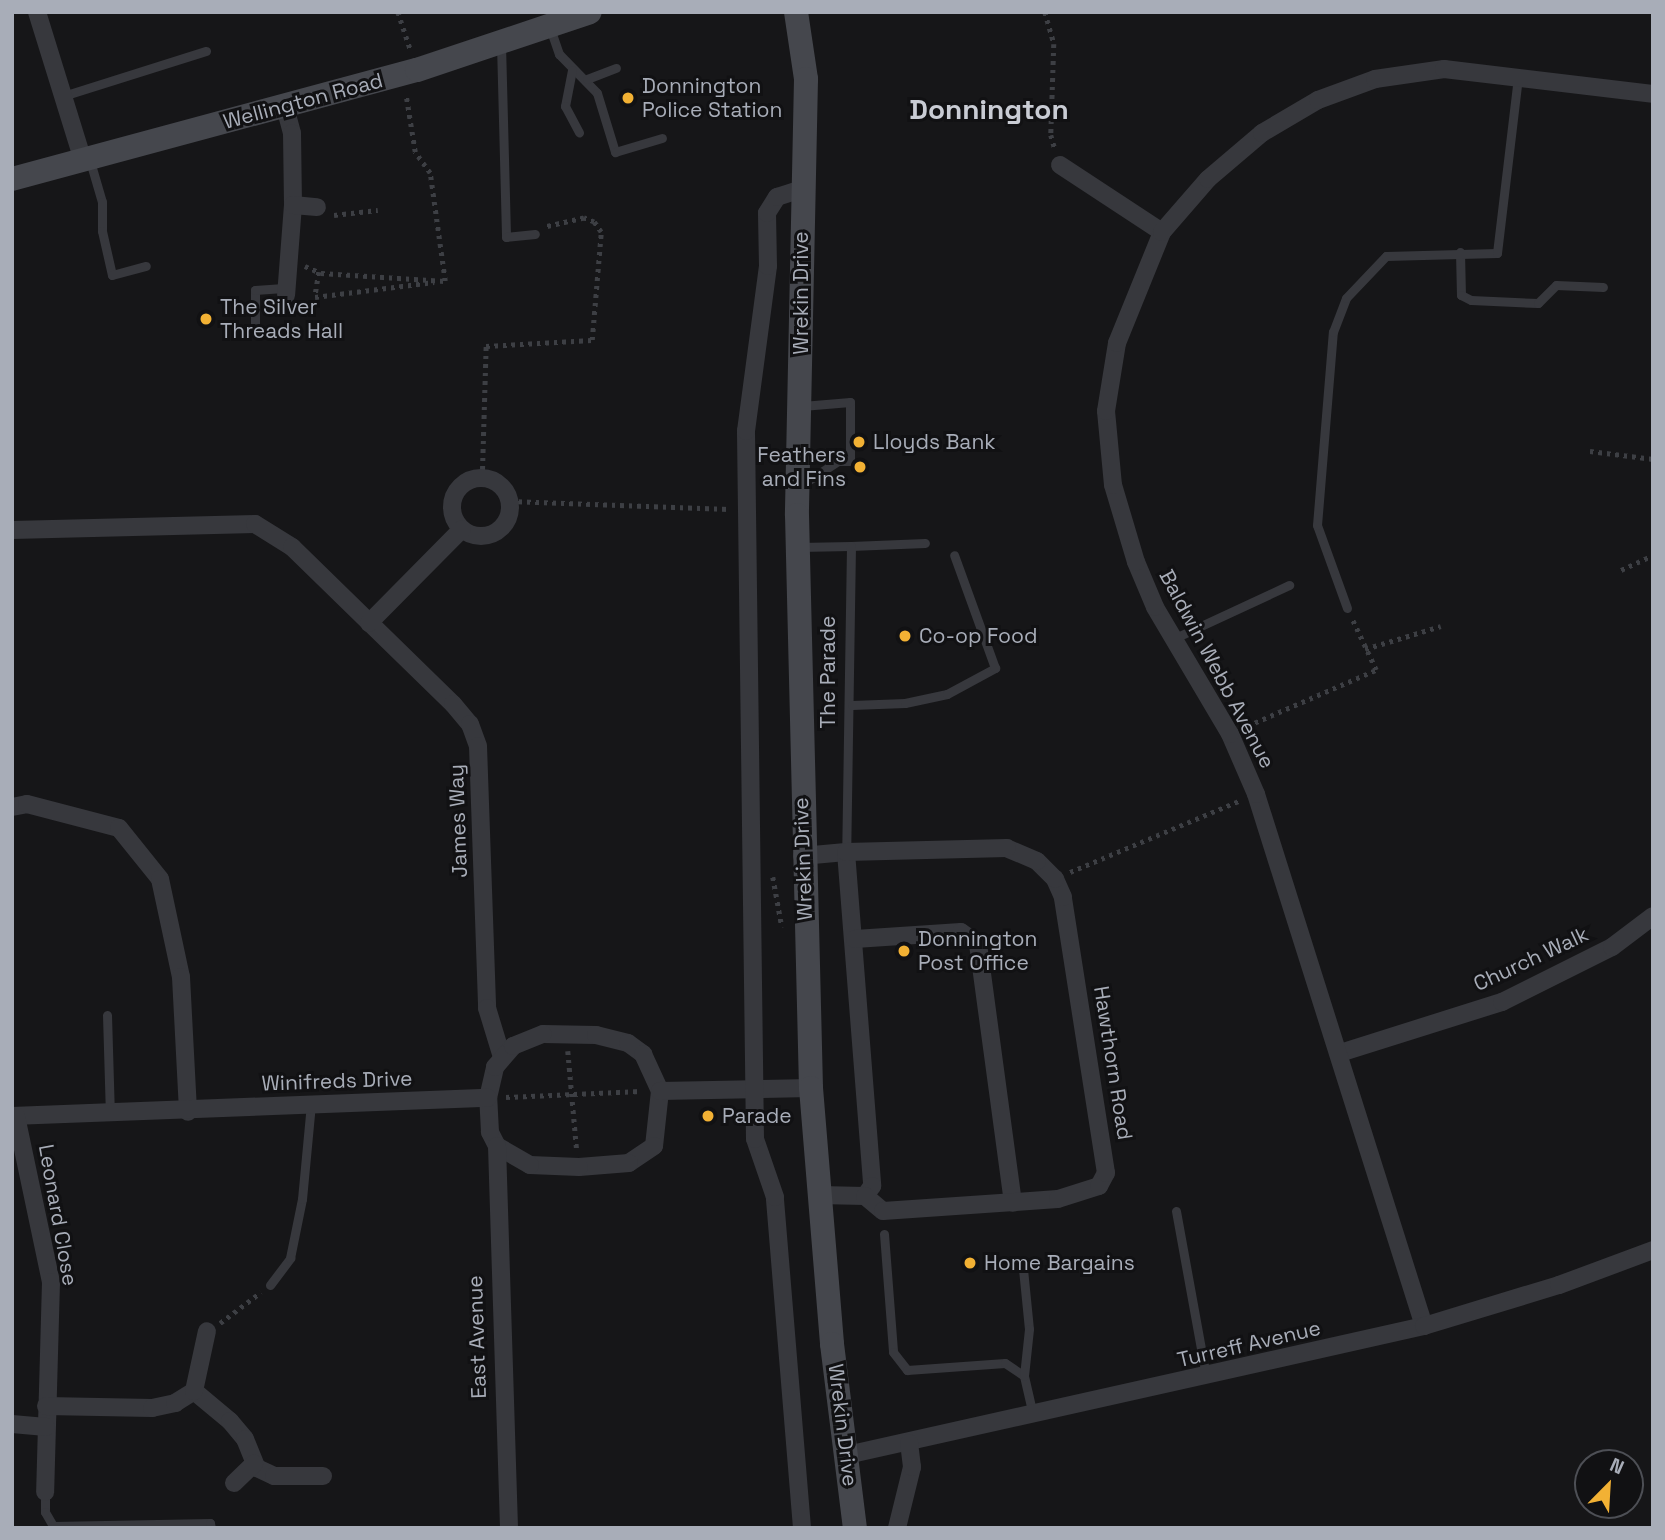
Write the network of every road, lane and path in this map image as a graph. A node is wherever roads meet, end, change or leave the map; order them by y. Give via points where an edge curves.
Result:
1 (37, 12) edge
2 (398, 12) edge
3 (590, 12) edge
4 (796, 12) edge
5 (1045, 12) edge
6 (549, 26) junction
7 (500, 43) junction
8 (206, 51) dead end
9 (616, 68) dead end
10 (572, 71) junction
11 (409, 72) junction
12 (1518, 77) junction
13 (587, 79) junction
14 (1653, 94) edge
15 (63, 96) junction
16 (285, 107) junction
17 (579, 132) dead end
18 (662, 138) dead end
19 (85, 156) junction
20 (1060, 165) joint
21 (12, 179) edge
22 (802, 189) junction
23 (293, 205) junction
24 (317, 207) dead end
25 (1162, 232) junction
26 (535, 234) joint
27 (1460, 252) junction
28 (289, 258) junction
29 (146, 266) dead end
30 (319, 272) junction
31 (446, 281) junction
32 (1603, 287) dead end
33 (286, 291) joint
34 (255, 328) dead end
35 (800, 406) junction
36 (1590, 451) dead end
37 (1653, 459) edge
38 (481, 478) junction
39 (797, 488) junction
40 (510, 501) junction
41 (747, 510) junction
42 (462, 529) junction
43 (12, 530) edge
44 (925, 543) dead end
45 (851, 546) junction
46 (797, 547) junction
47 (954, 555) dead end
48 (1653, 555) edge
49 (1621, 570) dead end
50 (1289, 584) dead end
51 (1347, 608) joint
52 (369, 623) junction
53 (1441, 626) dead end
54 (1175, 638) junction
55 (1366, 649) junction
56 (852, 705) junction
57 (1230, 734) junction
58 (1256, 794) junction
59 (12, 807) edge
60 (846, 852) junction
61 (802, 856) junction
62 (1055, 879) junction
63 (1653, 916) edge
64 (855, 939) junction
65 (107, 1015) dead end
66 (566, 1033) junction
67 (1340, 1054) junction
68 (502, 1057) junction
69 (811, 1088) junction
70 (756, 1089) junction
71 (660, 1091) junction
72 (572, 1092) junction
73 (488, 1098) junction
74 (311, 1104) junction
75 (188, 1112) junction
76 (110, 1114) junction
77 (14, 1116) edge
78 (497, 1146) junction
79 (579, 1167) junction
80 (819, 1195) junction
81 (865, 1196) junction
82 (1013, 1203) junction
83 (1176, 1211) dead end
84 (884, 1234) dead end
85 (1653, 1250) edge
86 (1023, 1269) dead end
87 (270, 1285) joint
88 (1424, 1326) junction
89 (207, 1331) joint
90 (1024, 1376) junction
91 (1206, 1378) junction
92 (194, 1391) junction
93 (46, 1406) junction
94 (1033, 1416) junction
95 (12, 1424) edge
96 (46, 1427) junction
97 (909, 1443) junction
98 (848, 1455) junction
99 (254, 1464) junction
100 (323, 1476) dead end
101 (234, 1483) dead end
102 (45, 1492) joint
103 (211, 1528) edge
104 (509, 1528) edge
105 (802, 1528) edge
106 (855, 1528) edge
107 (897, 1528) edge

1 - 15 street
2 - 11 path
3 - 6 street, Wellington Road
4 - 22 street, Wrekin Drive via 806,79
5 - 20 path via 1054,44 1051,135
6 - 7 street, Wellington Road
6 - 10 lane via 559,54
7 - 11 street, Wellington Road
7 - 26 lane via 506,237
8 - 15 lane
9 - 13 lane
10 - 13 lane
10 - 17 lane via 565,106
11 - 16 street, Wellington Road
11 - 31 path via 415,152 430,173
12 - 14 street, Baldwin Webb Avenue
12 - 25 street, Baldwin Webb Avenue via 1444,69 1375,79 1318,100 1262,132 1208,179
12 - 27 lane via 1497,253
13 - 18 lane via 597,93 615,152
15 - 19 street
16 - 19 street, Wellington Road
16 - 23 street via 292,134
19 - 21 street, Wellington Road
19 - 29 lane via 102,202 102,231 112,275
20 - 25 street
22 - 35 street, Wrekin Drive
22 - 41 street, Wrekin Drive via 777,197 767,213 768,266 746,431
23 - 24 street
23 - 28 street
25 - 54 street, Baldwin Webb Avenue via 1116,343 1106,411 1117,498 1155,607
26 - 38 path via 550,225 584,218 601,232 592,340 485,346
27 - 32 lane via 1461,295 1471,300 1538,303 1556,285
27 - 51 lane via 1386,256 1346,298 1334,332 1317,525
28 - 30 path
28 - 33 street
30 - 31 path
30 - 31 path via 316,297
33 - 34 lane via 255,290
35 - 39 street, Wrekin Drive
35 - 39 lane via 850,402 850,461 838,461
36 - 37 path
38 - 40 street via 500,484
38 - 42 street via 464,483 453,497 453,514
39 - 46 street, Wrekin Drive
40 - 41 path
40 - 42 street via 508,519 496,533 478,536
41 - 70 street, Wrekin Drive
42 - 52 street
43 - 52 street, James Way via 255,524 292,547
44 - 45 lane
45 - 46 lane
45 - 56 lane, The Parade
46 - 61 street, Wrekin Drive
47 - 56 lane via 995,668 947,694
48 - 49 path
50 - 54 lane
51 - 55 path
52 - 68 street, James Way via 461,714 478,746 487,1008
53 - 55 path
54 - 57 street, Baldwin Webb Avenue
55 - 57 path via 1376,670
56 - 60 lane, The Parade
57 - 58 street, Baldwin Webb Avenue
58 - 62 path
58 - 67 street, Baldwin Webb Avenue
59 - 75 street via 27,804 119,828 160,879 181,977
60 - 61 street
60 - 62 street via 1007,848 1037,861
60 - 64 street, The Parade
61 - 69 street, Wrekin Drive
62 - 82 street, Hawthorn Road via 1063,897 1106,1173 1099,1186 1085,1194
63 - 67 street, Church Walk via 1612,947 1502,1002
64 - 81 street, The Parade via 872,1186
64 - 82 street via 961,932 978,944
65 - 76 lane
66 - 68 street via 543,1034 513,1046
66 - 71 street via 628,1043 643,1054
66 - 72 path
67 - 88 street, Baldwin Webb Avenue
68 - 73 street
69 - 70 street
69 - 80 street, Wrekin Drive
70 - 71 street
70 - 105 street, Wrekin Drive via 755,1139 775,1197
71 - 72 path
71 - 79 street via 654,1146 629,1163
72 - 73 path
72 - 79 path
73 - 74 street, Winifreds Drive
73 - 78 street via 490,1132
74 - 75 street, Winifreds Drive
74 - 87 lane via 302,1199 290,1258
75 - 76 street, Winifreds Drive
76 - 77 street, Winifreds Drive
77 - 93 street, Leonard Close via 51,1282
78 - 79 street via 530,1165
78 - 104 street, East Avenue
80 - 81 street, Hawthorn Road
80 - 98 street, Wrekin Drive
81 - 82 street, Hawthorn Road via 883,1211
83 - 91 lane
84 - 90 lane via 893,1352 907,1370 1005,1363
85 - 88 street, Turreff Avenue via 1559,1285
86 - 90 lane via 1029,1329
87 - 89 path
88 - 91 street, Turreff Avenue
89 - 92 street
90 - 94 lane
91 - 94 street, Turreff Avenue
92 - 93 street via 175,1403 152,1408
92 - 99 street via 245,1439
93 - 96 street, Leonard Close
94 - 97 street, Turreff Avenue
95 - 96 street
96 - 102 street, Leonard Close
97 - 98 street, Turreff Avenue
97 - 107 street via 912,1467
98 - 106 street, Wrekin Drive
99 - 100 street via 274,1476
99 - 101 street
102 - 103 lane via 45,1512 52,1526 211,1523

